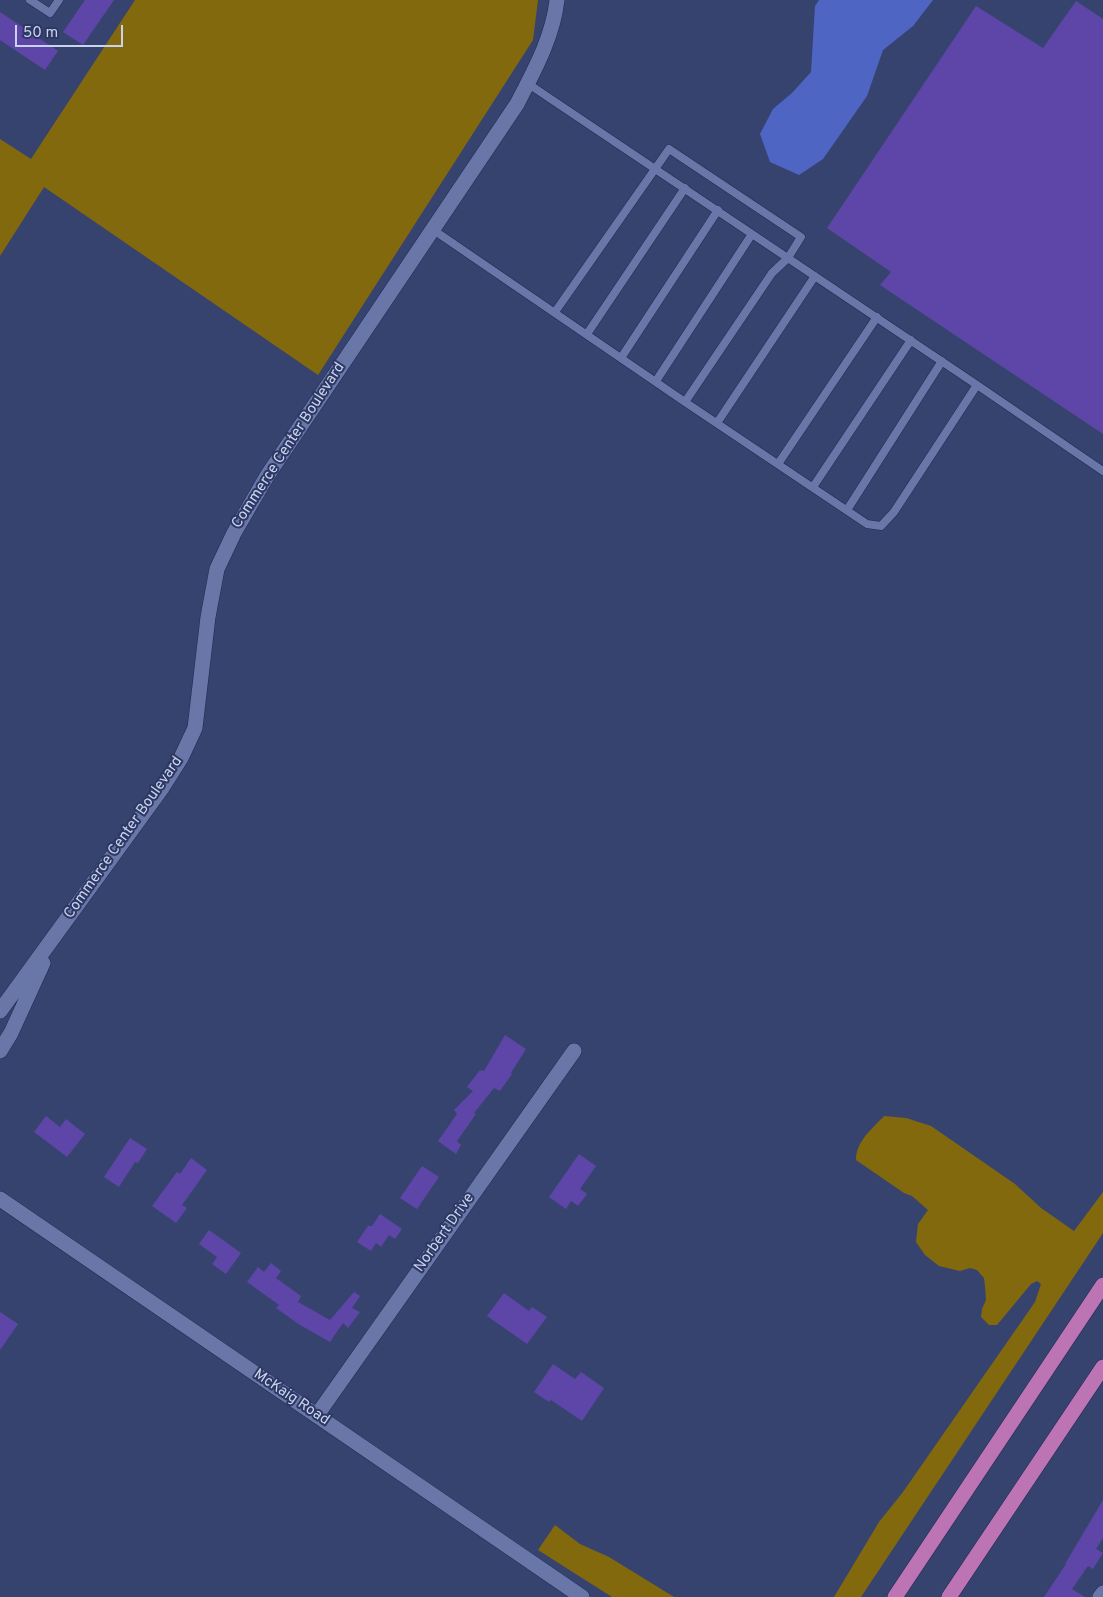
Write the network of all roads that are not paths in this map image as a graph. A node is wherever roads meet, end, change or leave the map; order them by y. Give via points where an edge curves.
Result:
1 (30, 0) edge
2 (59, 0) edge
3 (557, 0) edge
4 (527, 83) junction
5 (655, 168) junction
6 (685, 188) junction
7 (718, 210) junction
8 (432, 229) junction
9 (752, 234) junction
10 (788, 258) junction
11 (816, 276) junction
12 (555, 312) junction
13 (876, 318) junction
14 (587, 334) junction
15 (911, 340) junction
16 (621, 358) junction
17 (942, 362) junction
18 (656, 381) junction
19 (977, 385) junction
20 (685, 402) junction
21 (716, 423) junction
22 (778, 464) junction
23 (1103, 471) edge
24 (812, 487) junction
25 (847, 510) junction
26 (55, 934) junction
27 (0, 1011) edge
28 (0, 1051) edge
29 (574, 1051) dead end
30 (0, 1199) edge
31 (1103, 1285) edge
32 (1103, 1367) edge
33 (316, 1415) junction
34 (1103, 1593) edge
35 (582, 1597) edge
36 (895, 1597) edge
37 (950, 1597) edge
38 (1100, 1597) edge

1 - 2 lane via 50,13
3 - 4 street, Commerce Center Boulevard via 541,56
4 - 5 lane
4 - 8 street, Commerce Center Boulevard via 517,104
5 - 6 lane
5 - 10 lane via 669,149 801,237
5 - 12 lane
6 - 7 lane
6 - 14 lane
7 - 9 lane
7 - 16 lane
8 - 12 lane
8 - 26 street, Commerce Center Boulevard via 267,476 234,533 217,569 195,728 162,788
9 - 10 lane
9 - 18 lane
10 - 11 lane
10 - 20 lane via 772,273
11 - 13 lane
11 - 21 lane
12 - 14 lane
13 - 15 lane
13 - 22 lane
14 - 16 lane
15 - 17 lane
15 - 24 lane
16 - 18 lane
17 - 19 lane
17 - 25 lane
18 - 20 lane
19 - 23 lane
19 - 25 lane via 894,512 881,526 868,524
20 - 21 lane
21 - 22 lane
22 - 24 lane
24 - 25 lane
26 - 27 street, Commerce Center Boulevard
26 - 28 street, Commerce Center Boulevard via 12,1033
29 - 33 street, Norbert Drive
30 - 33 street, McKaig Road
31 - 36 highway
32 - 37 highway
33 - 35 street, McKaig Road
34 - 38 street

